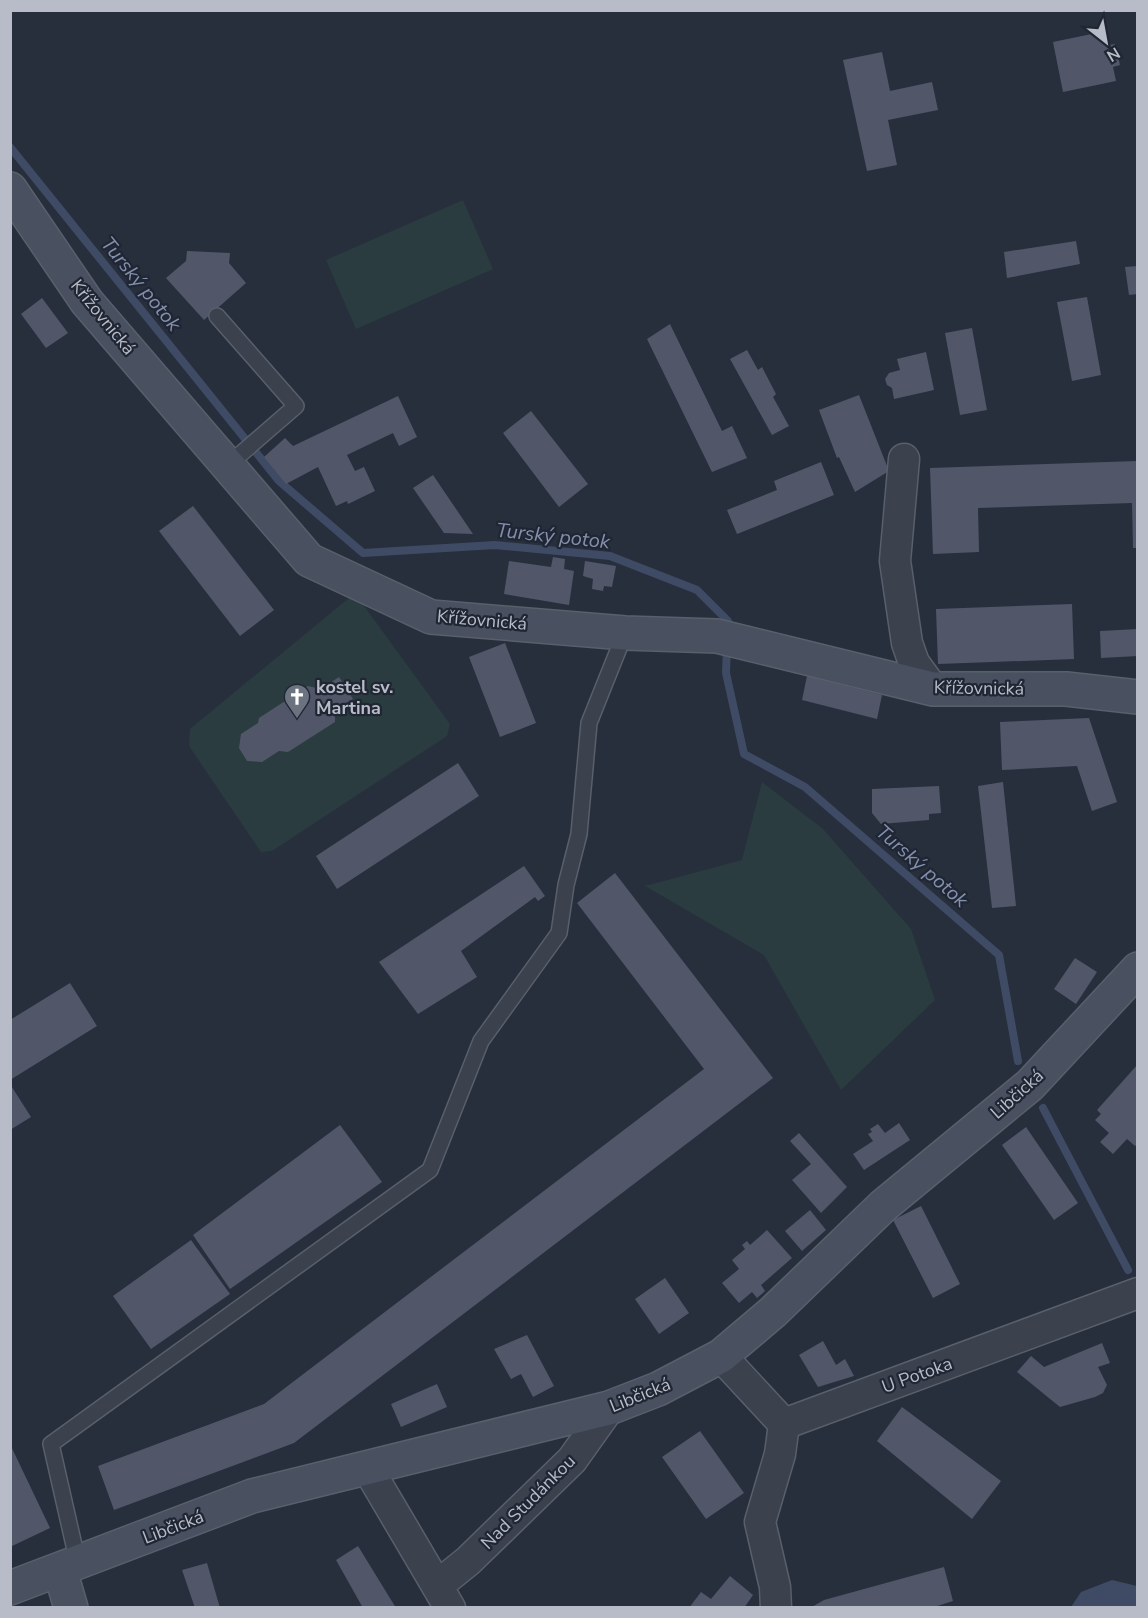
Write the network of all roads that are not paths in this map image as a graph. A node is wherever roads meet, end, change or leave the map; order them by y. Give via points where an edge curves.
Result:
1 (10, 189) edge
2 (217, 316) dead end
3 (904, 459) dead end
4 (228, 465) junction
5 (625, 633) junction
6 (933, 689) junction
7 (1137, 697) edge
8 (1137, 969) edge
9 (1137, 1293) edge
10 (721, 1356) junction
11 (609, 1408) junction
12 (784, 1424) junction
13 (367, 1467) junction
14 (69, 1567) junction
15 (10, 1588) edge
16 (444, 1597) edge
17 (71, 1608) edge
18 (776, 1608) edge

1 - 4 street, Křížovnická via 87,302
2 - 4 lane via 296,406
3 - 6 street via 895,561 907,643 914,663
4 - 5 street, Křížovnická via 309,560 431,616
5 - 6 street, Křížovnická via 732,639
5 - 14 lane via 589,723 579,834 559,933 481,1041 430,1170 51,1444
6 - 7 street, Křížovnická via 1066,689
8 - 10 street, Libčická via 1029,1085 883,1206 773,1312
9 - 12 street, U Potoka
10 - 11 street, Libčická via 658,1389
10 - 12 street
11 - 13 street, Libčická
11 - 16 street, Nad Studánkou via 572,1460 468,1561
12 - 18 street via 780,1454 760,1522 776,1587
13 - 14 street, Libčická via 252,1496
13 - 16 street, Nad Studánkou
14 - 15 street, Libčická
14 - 17 street

